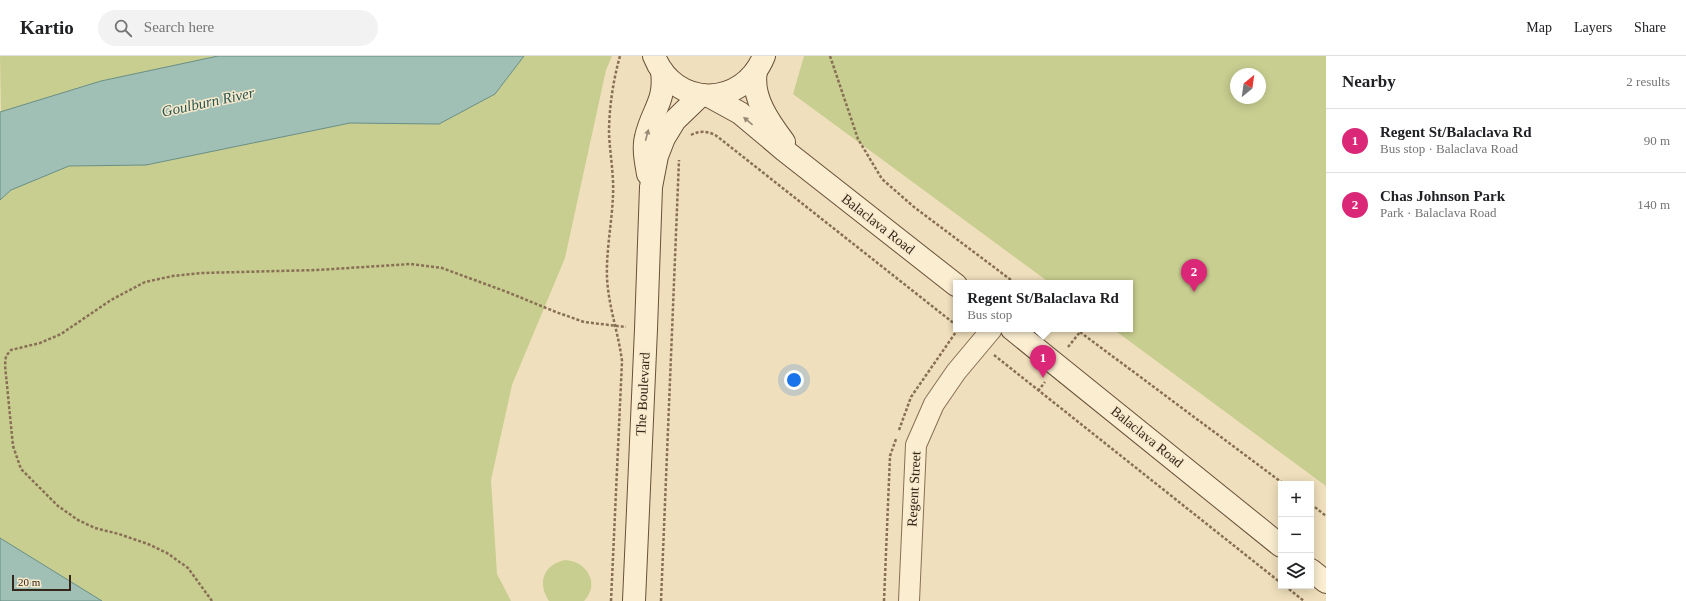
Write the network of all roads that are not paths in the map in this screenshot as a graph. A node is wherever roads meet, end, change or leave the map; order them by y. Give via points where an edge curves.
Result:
1 (760, 63) edge
2 (658, 64) edge
3 (705, 95) junction
4 (800, 163) junction
5 (651, 187) junction
6 (953, 283) edge
7 (1016, 332) edge
8 (986, 336) edge
9 (1278, 544) edge
10 (1314, 572) edge
11 (1326, 582) edge
12 (634, 601) edge
13 (909, 601) edge

1 - 3 street via 744,84 736,89 723,94
1 - 4 street, Balaclava Road via 755,78 761,105 775,130
2 - 3 street, Balaclava Road via 679,87
5 -> 2 street, The Boulevard via 645,142 664,86
4 -> 3 street, Balaclava Road via 740,114
3 - 5 street, The Boulevard via 675,120 664,138 657,156
4 - 6 street, Balaclava Road
5 - 12 street, The Boulevard
7 - 9 street, Balaclava Road
8 - 13 street, Regent Street via 934,404 916,445
10 - 11 street

